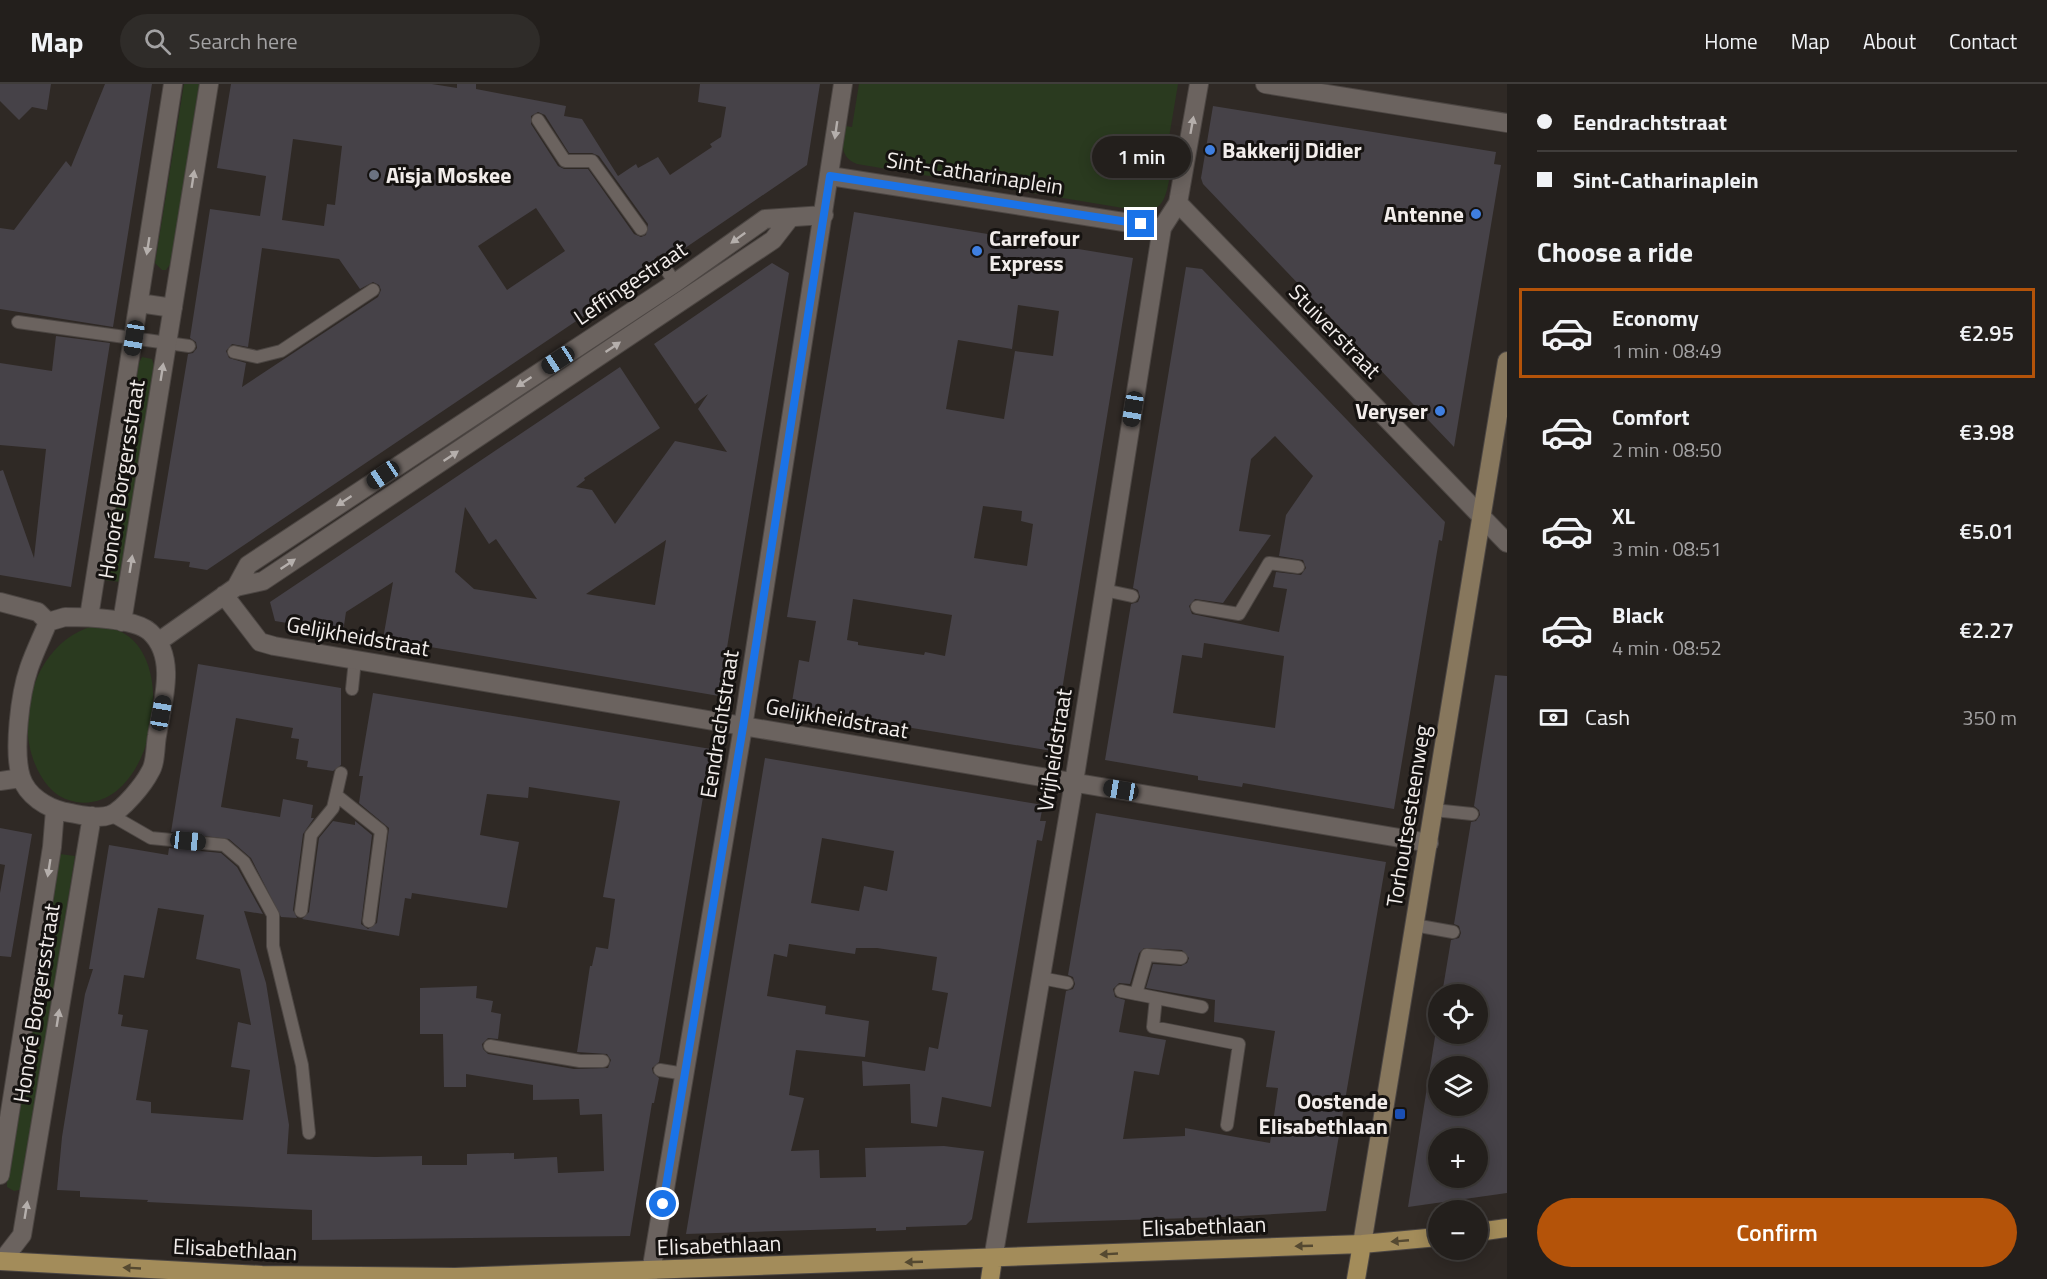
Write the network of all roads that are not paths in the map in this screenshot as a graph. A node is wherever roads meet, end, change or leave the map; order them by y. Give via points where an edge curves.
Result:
1 (173, 84) edge
2 (209, 84) edge
3 (843, 84) edge
4 (1199, 84) edge
5 (1266, 84) edge
6 (538, 120) dead end
7 (1507, 123) edge
8 (830, 176) junction
9 (1178, 203) junction
10 (824, 215) junction
11 (790, 218) junction
12 (1162, 228) junction
13 (641, 229) dead end
14 (662, 263) dead end
15 (675, 283) junction
16 (373, 290) dead end
17 (139, 303) junction
18 (173, 308) junction
19 (18, 322) dead end
20 (134, 338) junction
21 (167, 344) junction
22 (189, 346) dead end
23 (234, 352) dead end
24 (1507, 361) edge
25 (499, 399) junction
26 (510, 416) junction
27 (1482, 515) junction
28 (1507, 543) edge
29 (1298, 567) dead end
30 (1104, 590) junction
31 (230, 591) junction
32 (1132, 596) dead end
33 (0, 602) edge
34 (1197, 607) dead end
35 (90, 617) junction
36 (48, 622) junction
37 (122, 622) junction
38 (158, 642) junction
39 (355, 660) junction
40 (352, 689) dead end
41 (743, 727) junction
42 (341, 773) dead end
43 (21, 778) junction
44 (0, 781) edge
45 (1074, 782) junction
46 (336, 795) junction
47 (55, 810) junction
48 (1434, 810) junction
49 (1472, 814) dead end
50 (111, 815) junction
51 (92, 816) junction
52 (1429, 843) junction
53 (301, 911) dead end
54 (369, 921) dead end
55 (1414, 925) junction
56 (1453, 932) dead end
57 (1181, 958) dead end
58 (1041, 978) junction
59 (1067, 983) dead end
60 (1121, 991) dead end
61 (1136, 994) junction
62 (1156, 998) junction
63 (1202, 1007) dead end
64 (490, 1046) dead end
65 (603, 1060) dead end
66 (660, 1070) dead end
67 (685, 1074) junction
68 (1227, 1125) dead end
69 (309, 1133) dead end
70 (0, 1175) edge
71 (1507, 1228) edge
72 (1488, 1231) edge
73 (1428, 1238) edge
74 (1362, 1244) junction
75 (993, 1259) junction
76 (0, 1265) edge
77 (650, 1275) edge
78 (990, 1279) edge
79 (1356, 1279) edge

1 -> 17 street, Honoré Borgersstraat
18 -> 2 street, Honoré Borgersstraat
3 -> 8 street
9 -> 4 street
5 - 7 street
6 - 13 lane via 565,161 592,161
8 - 10 street, Eendrachtstraat
8 - 12 street, Sint-Catharinaplein
9 - 12 street
9 - 27 street, Stuiverstraat
10 - 11 street, Leffingestraat
10 - 41 street, Eendrachtstraat
11 -> 15 street, Leffingestraat via 765,219
26 -> 11 street, Leffingestraat via 774,240
12 - 30 street, Vrijheidstraat
14 - 15 lane
15 -> 25 street, Leffingestraat
16 - 23 lane via 281,351 257,357
17 - 18 street
17 - 20 street, Honoré Borgersstraat
18 - 21 street, Honoré Borgersstraat
19 - 20 lane
20 - 21 lane
20 - 35 street, Honoré Borgersstraat
21 - 22 lane
37 -> 21 street, Honoré Borgersstraat
24 - 27 street, Torhoutsesteenweg
25 - 26 street
25 -> 31 street, Leffingestraat via 248,565
31 -> 26 street, Leffingestraat via 262,581
27 - 28 street, Stuiverstraat
27 - 48 street, Torhoutsesteenweg
29 - 34 lane via 1269,563 1239,614
30 - 32 lane
30 - 45 street, Vrijheidstraat
31 - 38 street, Leffingestraat
31 - 39 street, Gelijkheidstraat via 260,642
33 - 36 street via 38,612
35 - 36 street
35 - 37 street
36 - 43 street via 28,670 21,704
37 - 38 street via 148,629
38 - 50 street via 166,679 152,770 133,797
39 - 40 lane
39 - 41 street, Gelijkheidstraat
41 - 45 street, Gelijkheidstraat
41 - 67 street, Eendrachtstraat
42 - 46 lane
43 - 44 street
43 - 47 street via 33,797
45 - 52 street, Gelijkheidstraat
45 - 58 street, Vrijheidstraat
46 - 53 lane via 333,808 311,835
46 - 54 lane via 381,831
47 - 51 street
47 -> 70 street, Honoré Borgersstraat
48 - 49 lane
48 - 52 street, Torhoutsesteenweg
50 - 51 street
50 - 69 lane via 152,838 224,844 244,862 273,915 273,946 302,1065
76 -> 51 street, Honoré Borgersstraat via 22,1235
52 - 55 street, Torhoutsesteenweg
55 - 56 lane
55 - 74 street, Torhoutsesteenweg
57 - 61 lane via 1147,955
58 - 59 lane
58 - 75 street, Vrijheidstraat
60 - 61 lane
61 - 62 lane
62 - 63 lane
62 - 68 lane via 1154,1027 1239,1044
64 - 65 lane via 580,1061
66 - 67 lane
67 - 77 street, Eendrachtstraat
71 - 72 main road
73 -> 74 main road, Elisabethlaan
74 -> 75 main road, Elisabethlaan
74 - 79 main road, Torhoutsesteenweg
75 -> 77 main road, Elisabethlaan
75 - 78 main road, Vrijheidstraat
77 -> 76 main road, Elisabethlaan via 359,1278

